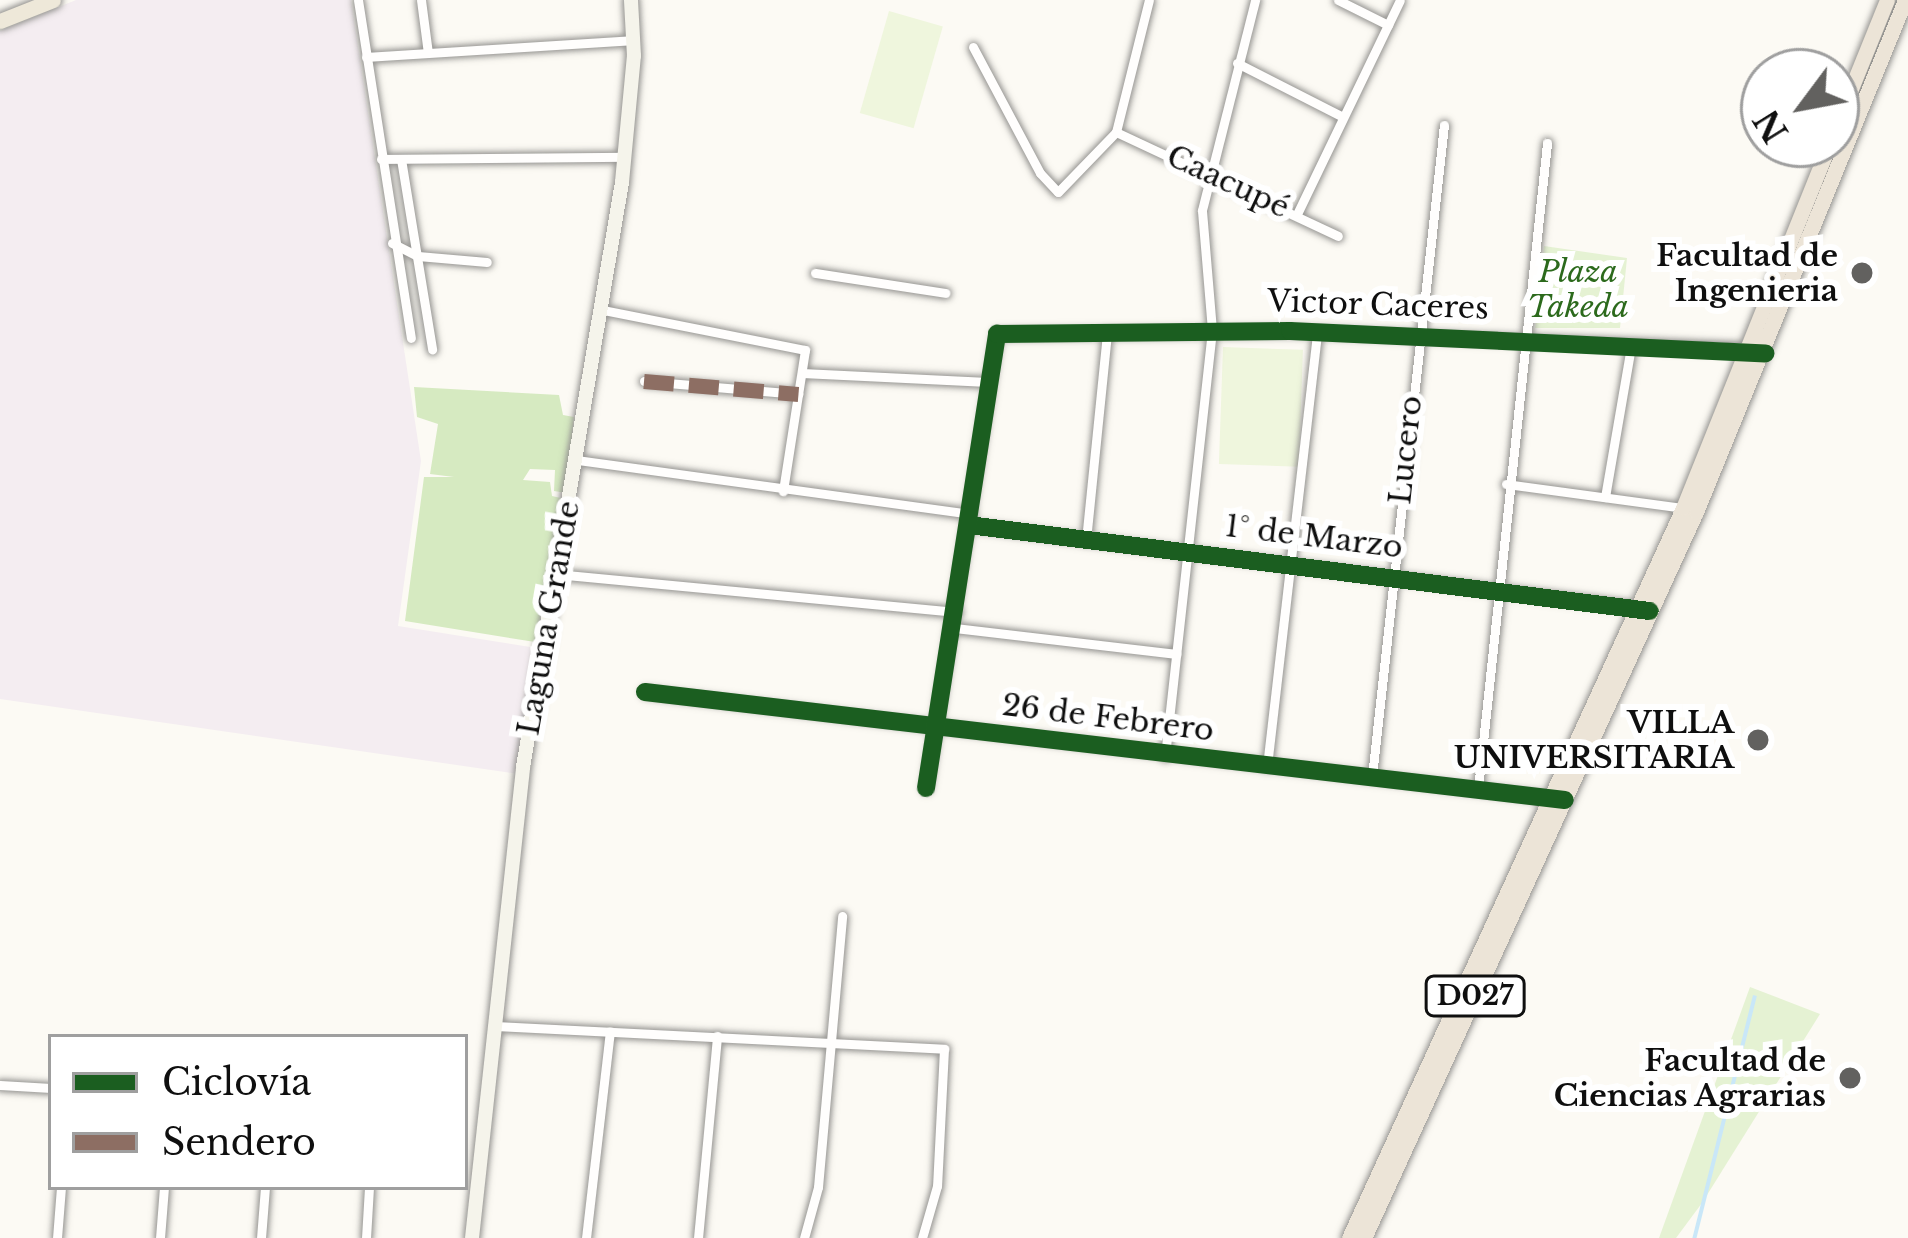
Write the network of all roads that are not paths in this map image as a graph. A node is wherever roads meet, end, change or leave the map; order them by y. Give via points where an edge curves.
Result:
1 (53, 0) edge
2 (358, 0) edge
3 (421, 0) edge
4 (631, 0) edge
5 (1148, 0) edge
6 (1255, 0) edge
7 (1338, 0) edge
8 (1400, 0) edge
9 (1888, 0) edge
10 (1905, 0) edge
11 (0, 21) edge
12 (1388, 25) junction
13 (634, 40) junction
14 (974, 47) dead end
15 (428, 53) junction
16 (365, 57) junction
17 (1237, 62) junction
18 (1860, 68) edge
19 (1343, 117) junction
20 (1444, 125) dead end
21 (1116, 132) junction
22 (1546, 143) dead end
23 (625, 157) junction
24 (381, 159) junction
25 (401, 159) junction
26 (1820, 168) edge
27 (1210, 171) junction
28 (1297, 214) junction
29 (1338, 236) dead end
30 (392, 243) junction
31 (418, 256) junction
32 (487, 262) dead end
33 (815, 273) dead end
34 (945, 293) dead end
35 (603, 310) junction
36 (1212, 330) junction
37 (1107, 332) junction
38 (1317, 332) junction
39 (1419, 337) junction
40 (411, 338) dead end
41 (1525, 340) junction
42 (1631, 346) junction
43 (432, 349) dead end
44 (1759, 351) junction
45 (802, 373) junction
46 (644, 381) dead end
47 (988, 382) junction
48 (798, 394) junction
49 (577, 460) junction
50 (1507, 484) junction
51 (783, 491) junction
52 (1605, 497) junction
53 (1683, 508) junction
54 (970, 519) junction
55 (1086, 540) junction
56 (1187, 552) junction
57 (1292, 565) junction
58 (555, 574) junction
59 (1392, 577) junction
60 (1496, 588) junction
61 (1644, 609) junction
62 (957, 612) junction
63 (955, 628) junction
64 (1176, 654) junction
65 (645, 692) dead end
66 (939, 727) junction
67 (1165, 756) junction
68 (1267, 766) junction
69 (1372, 776) junction
70 (926, 788) dead end
71 (1478, 789) junction
72 (1546, 796) junction
73 (1565, 800) junction
74 (842, 916) dead end
75 (496, 1026) junction
76 (610, 1031) junction
77 (717, 1036) junction
78 (830, 1040) junction
79 (0, 1085) edge
80 (48, 1088) edge
81 (1392, 1143) junction
82 (1368, 1185) dead end
83 (62, 1190) edge
84 (164, 1190) edge
85 (265, 1190) edge
86 (369, 1190) edge
87 (57, 1238) edge
88 (160, 1238) edge
89 (261, 1238) edge
90 (366, 1238) edge
91 (472, 1238) edge
92 (586, 1238) edge
93 (698, 1238) edge
94 (804, 1238) edge
95 (922, 1238) edge
96 (1349, 1238) edge
97 (1364, 1238) edge

1 - 11 main road
2 - 16 street
3 - 15 street
4 - 13 main road, Laguna Grande
5 - 21 street
6 - 17 street
7 - 12 street
8 - 12 street
9 - 18 highway
10 - 44 highway, D027
12 - 19 street
13 - 15 street
13 - 23 main road, Laguna Grande
14 - 21 street via 1054,191 1070,186
15 - 16 street
16 - 24 street
17 - 19 street
17 - 27 street
19 - 28 street
20 - 39 street, Lucero
21 - 27 street, Caacupé
22 - 41 street
23 - 25 street
23 - 35 main road, Laguna Grande
24 - 25 street
24 - 30 street
25 - 31 street
26 - 44 highway, D027
27 - 28 street, Caacupé
27 - 36 street via 1202,245
28 - 29 street, Caacupé
30 - 31 street
30 - 40 street
31 - 32 street
31 - 43 street
33 - 34 street
35 - 45 street via 797,344 805,350
35 - 49 main road, Laguna Grande
36 - 37 street, Victor Caceres
36 - 38 street, Victor Caceres
36 - 56 street
37 - 47 street, Victor Caceres via 1004,332 993,342
37 - 55 street
38 - 39 street, Victor Caceres
38 - 57 street
39 - 41 street, Victor Caceres
39 - 59 street, Lucero
41 - 42 street, Victor Caceres
41 - 50 street
42 - 44 street, Victor Caceres
42 - 52 street
44 - 53 highway, D027
44 - 61 highway, D027
45 - 47 street
45 - 48 street
46 - 48 street
47 - 54 street
48 - 51 street
49 - 51 street, 1° de Marzo
49 - 58 main road, Laguna Grande
50 - 52 street
50 - 60 street
51 - 54 street, 1° de Marzo
52 - 53 street
53 - 61 highway, D027
54 - 55 street, 1° de Marzo
54 - 62 street
55 - 56 street, 1° de Marzo
56 - 57 street, 1° de Marzo
56 - 64 street
57 - 59 street, 1° de Marzo
57 - 68 street
58 - 62 street
58 - 75 main road, Laguna Grande via 523,767
59 - 60 street, 1° de Marzo
59 - 69 street, Lucero
60 - 61 street, 1° de Marzo
60 - 71 street
61 - 72 highway, D027
61 - 73 highway, D027
62 - 63 street
63 - 64 street
63 - 66 street
64 - 67 street
65 - 66 street, 26 de Febrero
66 - 67 street, 26 de Febrero
66 - 70 street
67 - 68 street, 26 de Febrero
68 - 69 street, 26 de Febrero
69 - 71 street, 26 de Febrero
71 - 72 street, 26 de Febrero
72 - 73 street, 26 de Febrero
72 - 81 highway, D027
73 - 97 highway, D027
74 - 78 street
75 - 76 street
75 - 91 main road, Laguna Grande
76 - 77 street
76 - 92 street
77 - 78 street
77 - 93 street
78 - 94 street via 818,1187
78 - 95 street via 944,1049 937,1186
79 - 80 street
81 - 82 highway
81 - 96 highway, D027
83 - 87 street
84 - 88 street
85 - 89 street
86 - 90 street

